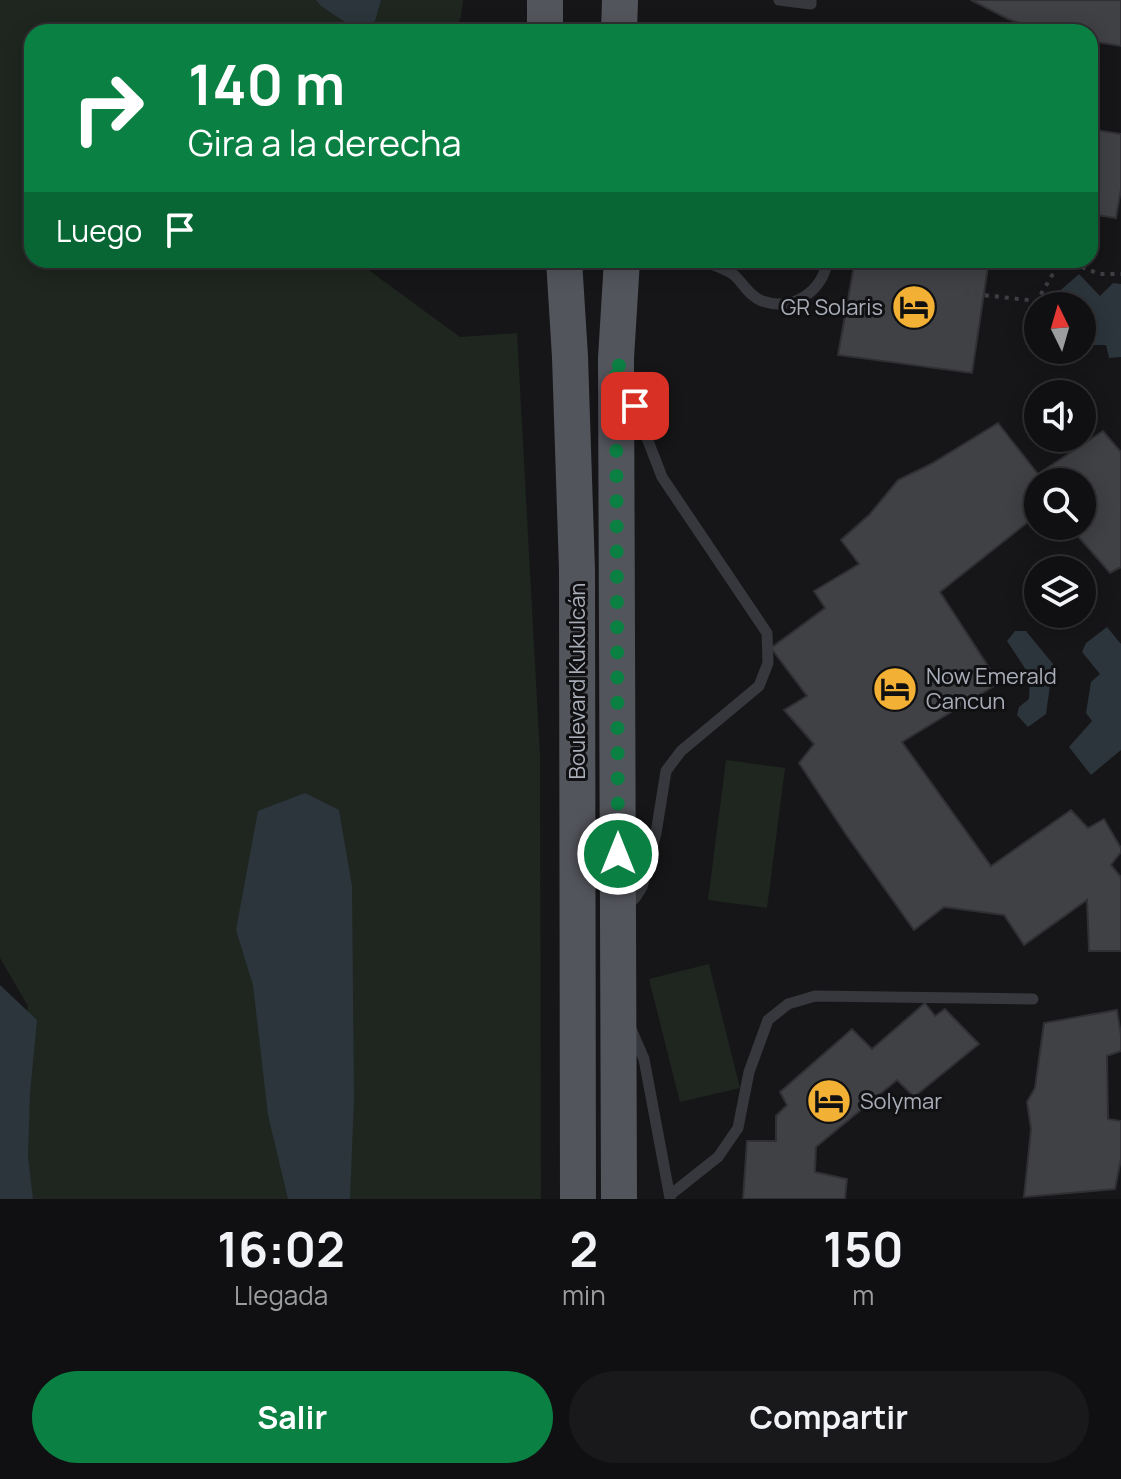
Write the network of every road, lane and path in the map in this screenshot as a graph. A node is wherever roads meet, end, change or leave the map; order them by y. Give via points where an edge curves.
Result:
1 (545, 0) edge
2 (620, 0) edge
3 (779, 0) edge
4 (811, 0) edge
5 (545, 24) edge
6 (619, 24) edge
7 (564, 268) edge
8 (622, 268) edge
9 (718, 268) edge
10 (731, 268) edge
11 (827, 268) edge
12 (1057, 268) edge
13 (1084, 268) edge
14 (732, 274) junction
15 (1121, 274) edge
16 (965, 293) dead end
17 (616, 358) junction
18 (618, 915) junction
19 (1033, 999) dead end
20 (618, 1000) junction
21 (670, 1197) edge
22 (578, 1199) edge
23 (619, 1199) edge

1 - 5 main road
2 - 6 main road
3 - 4 lane
7 - 22 main road, Boulevard Kukulcán via 577,570
8 - 17 main road, Boulevard Kukulcán
9 - 14 lane
10 - 14 lane
11 - 14 lane via 811,293 781,304 760,300
12 - 16 path via 1037,301
13 - 15 path
17 - 18 main road, Boulevard Kukulcán
17 - 18 lane via 662,477 767,633 768,663 759,686 681,751 666,771 642,887
18 - 20 main road, Boulevard Kukulcán
19 - 21 lane via 815,996 788,1004 768,1020 749,1072 738,1128 718,1157
20 - 21 lane via 644,1059
20 - 23 main road, Boulevard Kukulcán

